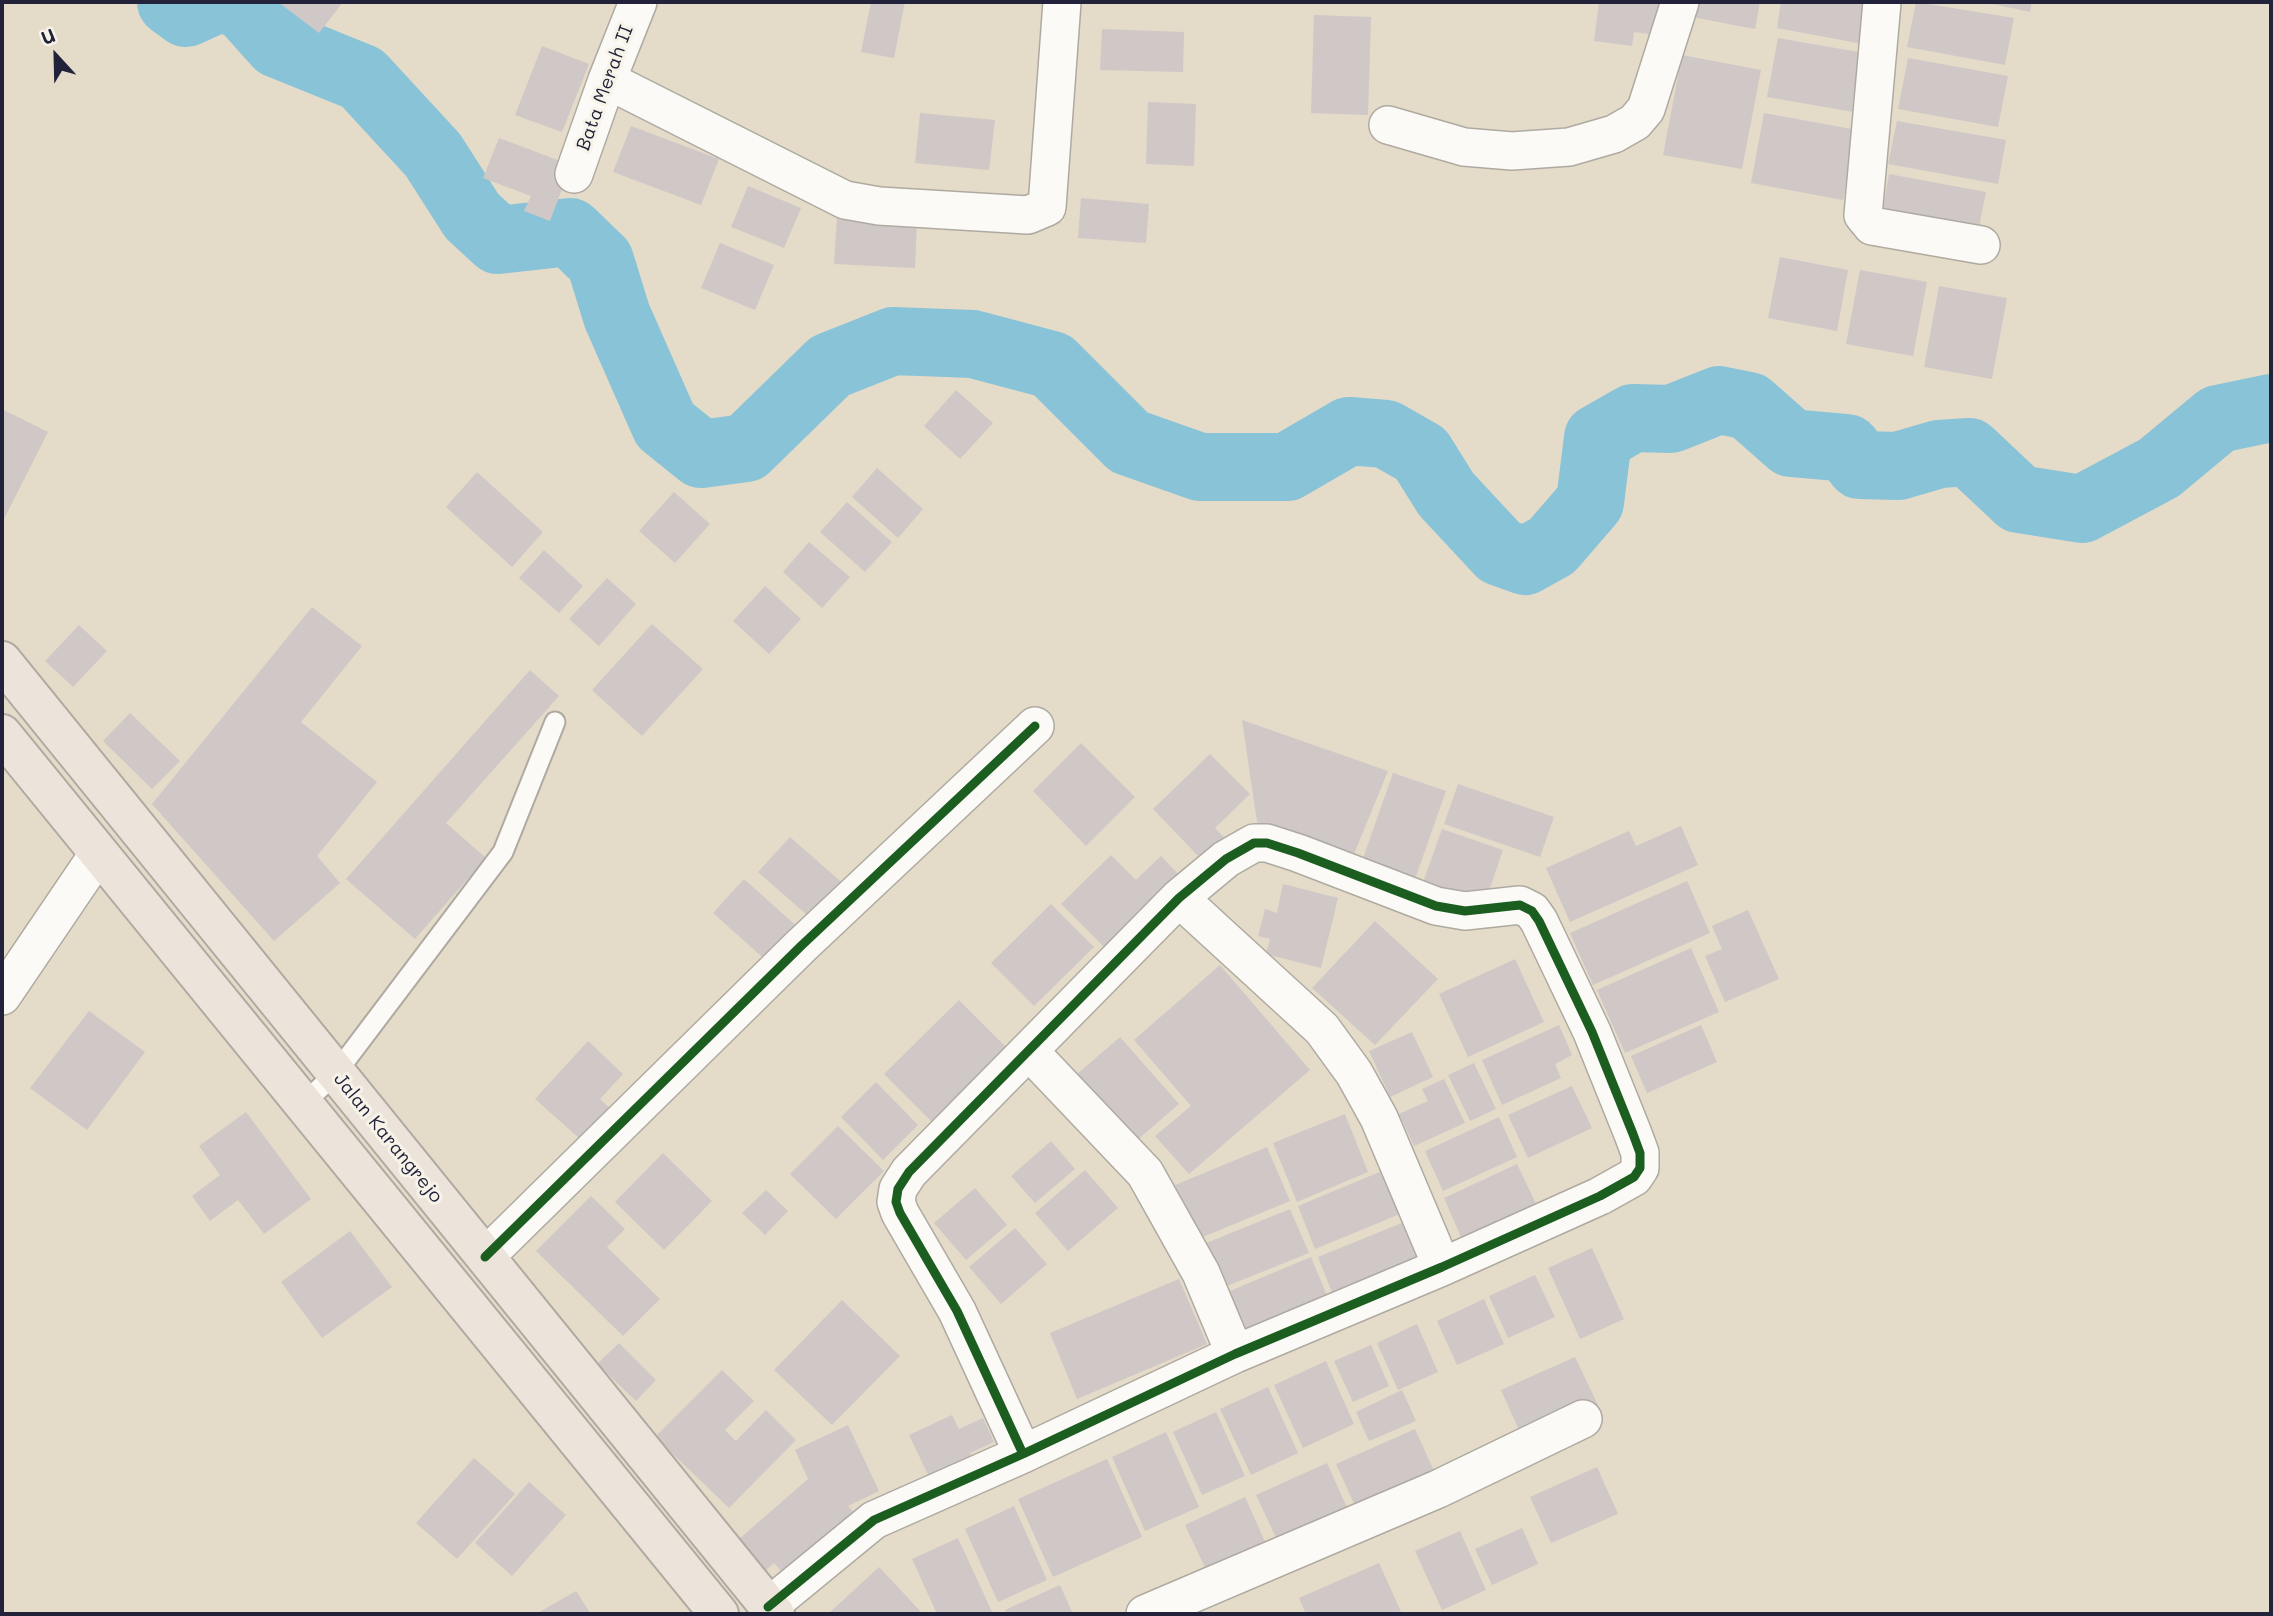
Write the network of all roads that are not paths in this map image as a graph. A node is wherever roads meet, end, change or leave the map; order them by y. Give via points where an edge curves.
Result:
1 (638, 2) edge
2 (1062, 2) edge
3 (1680, 2) edge
4 (1882, 2) edge
5 (607, 80) junction
6 (1388, 125) dead end
7 (574, 174) dead end
8 (1981, 244) dead end
9 (2, 661) edge
10 (555, 722) dead end
11 (1035, 726) dead end
12 (2, 734) edge
13 (99, 853) junction
14 (1179, 898) junction
15 (2, 996) edge
16 (300, 1029) junction
17 (1030, 1051) junction
18 (265, 1057) junction
19 (336, 1073) junction
20 (303, 1104) junction
21 (485, 1257) junction
22 (1441, 1267) junction
23 (1235, 1354) junction
24 (1583, 1419) dead end
25 (1023, 1454) junction
26 (772, 1611) edge
27 (719, 1614) edge
28 (1146, 1614) edge

1 - 5 street, Bata Merah II
2 - 5 street via 1047,207 1028,215 845,200
3 - 6 street via 1646,109 1614,134 1569,147 1513,151 1464,147
4 - 8 street via 1863,215 1872,226
5 - 7 street, Bata Merah II
9 - 16 main road, Jalan Karangrejo
10 - 19 lane via 503,852
11 - 21 street via 801,946
12 - 13 main road
13 - 15 street
13 - 18 main road
14 - 17 street
14 - 22 street via 1322,1029 1354,1073 1379,1118
14 - 22 street via 1226,859 1254,843 1267,843 1436,906 1465,911 1520,905 1532,911 1597,1044 1640,1153 1640,1168 1600,1196
16 - 18 main road
16 - 19 main road, Jalan Karangrejo
17 - 23 street via 1145,1173 1201,1273
17 - 25 street via 909,1172 896,1202 957,1311
18 - 20 main road
19 - 20 lane
19 - 21 main road, Jalan Karangrejo
20 - 27 main road
21 - 26 main road, Jalan Karangrejo
22 - 23 street
23 - 25 street
24 - 28 street via 1438,1489
25 - 26 street via 874,1520

